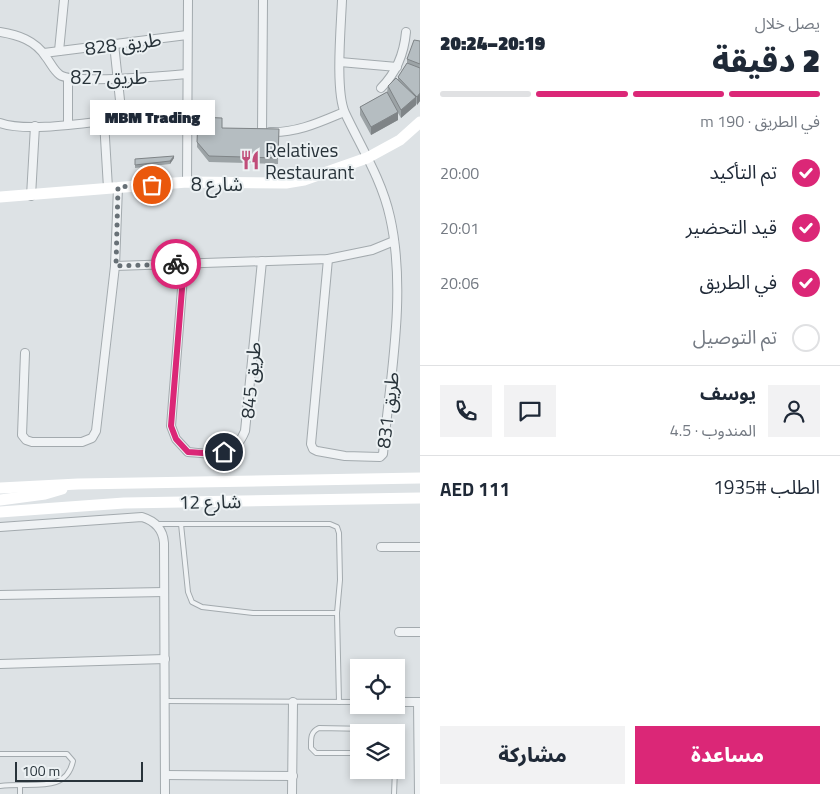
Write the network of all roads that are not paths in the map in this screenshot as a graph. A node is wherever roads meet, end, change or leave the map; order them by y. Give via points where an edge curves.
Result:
1 (64, 0) edge
2 (188, 0) edge
3 (263, 0) edge
4 (342, 0) edge
5 (0, 32) edge
6 (406, 32) dead end
7 (187, 35) junction
8 (114, 44) junction
9 (59, 51) junction
10 (44, 53) junction
11 (340, 62) junction
12 (397, 67) junction
13 (187, 74) junction
14 (68, 78) junction
15 (118, 79) junction
16 (381, 88) dead end
17 (344, 112) junction
18 (187, 116) junction
19 (122, 119) junction
20 (104, 121) junction
21 (0, 122) edge
22 (420, 122) edge
23 (68, 124) junction
24 (35, 126) junction
25 (367, 158) junction
26 (187, 182) junction
27 (113, 188) junction
28 (31, 196) junction
29 (0, 197) edge
30 (394, 241) junction
31 (328, 258) junction
32 (262, 261) junction
33 (184, 264) junction
34 (116, 266) junction
35 (25, 354) dead end
36 (420, 478) edge
37 (78, 484) junction
38 (0, 488) edge
39 (420, 498) edge
40 (0, 500) edge
41 (0, 512) edge
42 (156, 524) junction
43 (181, 524) junction
44 (0, 527) edge
45 (381, 547) dead end
46 (420, 547) edge
47 (164, 592) junction
48 (0, 595) edge
49 (337, 613) junction
50 (399, 632) dead end
51 (420, 632) edge
52 (165, 659) junction
53 (0, 664) edge
54 (165, 701) junction
55 (293, 702) junction
56 (339, 702) junction
57 (350, 702) edge
58 (405, 702) edge
59 (419, 702) edge
60 (350, 729) edge
61 (350, 753) edge
62 (0, 754) edge
63 (419, 764) edge
64 (165, 775) junction
65 (293, 776) junction
66 (395, 779) edge
67 (66, 784) dead end
68 (0, 786) edge
69 (20, 786) junction
70 (36, 790) dead end
71 (20, 794) edge
72 (165, 794) edge
73 (292, 794) edge
74 (394, 794) edge
75 (419, 794) edge

1 - 9 street, طريق 828
2 - 7 street
3 - 17 street via 258,132 300,130
4 - 11 street, طريق 831
5 - 10 street via 25,38
6 - 12 street via 404,50
7 - 8 street, طريق 828
7 - 13 street
8 - 9 street, طريق 828
8 - 15 street
9 - 10 street, طريق 828
10 - 14 street, طريق 827 via 57,73
11 - 12 street
11 - 17 street, طريق 831
12 - 16 street
13 - 15 street, طريق 827
13 - 18 street
14 - 15 street, طريق 827
14 - 23 street
15 - 19 street
17 - 25 street, طريق 831
18 - 19 street
18 - 26 street
19 - 20 street
20 - 23 street
20 - 27 street
21 - 24 street via 12,126
22 - 25 street, شارع 8 via 400,140
23 - 24 street
24 - 28 street
25 - 26 street, شارع 8 via 327,173 286,183
25 - 30 street, طريق 831 via 383,192
26 - 27 street, شارع 8
27 - 28 street, شارع 8
27 - 34 street
28 - 29 street, شارع 8
30 - 31 street via 372,250
30 - 31 street, طريق 831 via 398,281 383,454 380,457 317,451 311,444
31 - 32 street
32 - 33 street
32 - 33 street, طريق 845 via 245,431 240,442 218,454 188,452 176,439 171,426
33 - 34 street
34 - 35 street via 96,431 92,438 82,442 32,442 22,435
36 - 37 street, شارع 12
37 - 38 street, شارع 12
37 - 40 street via 45,494
39 - 41 street, شارع 12 via 124,502
42 - 43 lane
42 - 44 street via 142,517
42 - 47 street via 163,535
43 - 49 lane via 188,592 192,602 202,607 253,613
43 - 49 lane via 330,524 337,527 340,580
45 - 46 street
47 - 48 street
47 - 52 street
49 - 56 lane
50 - 51 street
52 - 53 street
52 - 54 street
54 - 55 lane
54 - 64 street
55 - 56 lane
55 - 65 street
56 - 57 lane
58 - 59 street
59 - 63 street
60 - 61 lane via 319,728 312,732 311,748 316,753
62 - 67 lane via 67,754 73,761
63 - 75 street
64 - 65 street
64 - 72 street
65 - 73 street
66 - 74 lane
68 - 69 lane
69 - 70 lane
69 - 71 lane

